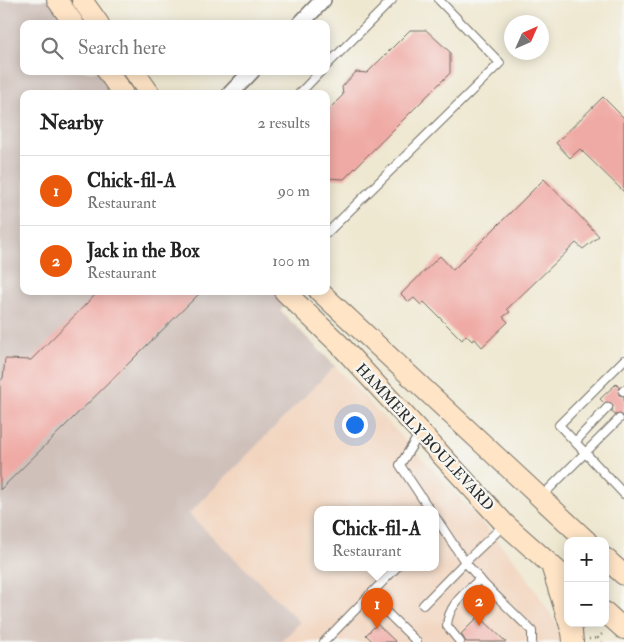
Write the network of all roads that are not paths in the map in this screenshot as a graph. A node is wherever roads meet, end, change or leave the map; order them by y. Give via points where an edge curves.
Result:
1 (57, 0) edge
2 (82, 0) edge
3 (324, 0) edge
4 (392, 0) edge
5 (440, 0) edge
6 (71, 20) edge
7 (96, 20) edge
8 (304, 20) edge
9 (330, 62) edge
10 (110, 75) edge
11 (137, 75) edge
12 (248, 75) edge
13 (317, 75) edge
14 (120, 90) edge
15 (147, 90) edge
16 (234, 90) edge
17 (302, 90) edge
18 (330, 228) edge
19 (288, 295) edge
20 (323, 295) edge
21 (624, 360) edge
22 (608, 407) dead end
23 (619, 419) dead end
24 (421, 432) junction
25 (575, 442) junction
26 (586, 453) junction
27 (624, 494) edge
28 (541, 497) junction
29 (427, 506) edge
30 (505, 524) junction
31 (439, 526) edge
32 (583, 537) edge
33 (609, 552) edge
34 (624, 558) edge
35 (465, 562) junction
36 (609, 562) edge
37 (551, 565) junction
38 (393, 571) edge
39 (624, 575) edge
40 (564, 576) edge
41 (480, 579) junction
42 (370, 595) junction
43 (423, 605) dead end
44 (564, 609) edge
45 (609, 616) edge
46 (570, 627) edge
47 (624, 629) edge
48 (324, 642) edge
49 (418, 642) edge
50 (460, 642) edge
51 (532, 642) edge
52 (573, 642) edge

1 - 6 main road
2 - 7 main road
3 - 8 street
4 - 9 lane
5 - 18 lane via 500,63
10 - 14 main road
11 - 15 main road
12 - 16 street
13 - 17 lane
19 - 24 main road, HAMMERLY BOULEVARD
20 - 28 main road, HAMMERLY BOULEVARD
21 - 25 lane via 559,426
22 - 25 lane
23 - 26 lane
24 - 29 lane via 400,465
24 - 30 main road, HAMMERLY BOULEVARD
25 - 26 lane
26 - 27 lane
26 - 28 lane
28 - 32 main road, HAMMERLY BOULEVARD
30 - 35 lane
30 - 37 main road, HAMMERLY BOULEVARD
31 - 35 lane
33 - 34 main road
35 - 41 lane
35 - 43 lane
36 - 39 main road
37 - 40 main road, HAMMERLY BOULEVARD
37 - 44 main road
38 - 42 lane
41 - 50 lane via 448,614 447,626
41 - 51 lane via 532,631
42 - 48 lane
42 - 49 lane
45 - 47 main road
46 - 52 main road

